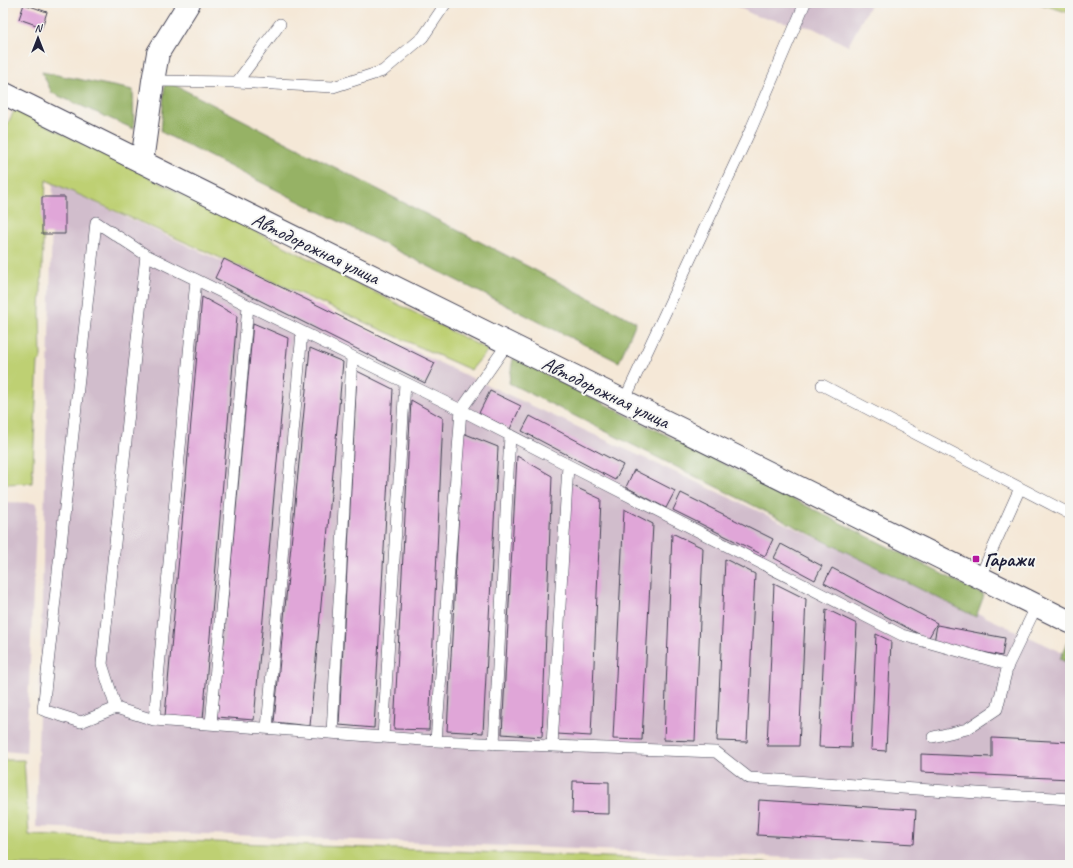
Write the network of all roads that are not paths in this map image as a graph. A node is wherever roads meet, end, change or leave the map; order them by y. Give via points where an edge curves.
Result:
1 (190, 3) edge
2 (446, 3) edge
3 (805, 3) edge
4 (280, 24) dead end
5 (153, 81) junction
6 (237, 82) junction
7 (3, 93) edge
8 (142, 162) junction
9 (146, 256) junction
10 (196, 280) junction
11 (248, 306) junction
12 (302, 332) junction
13 (508, 343) junction
14 (352, 357) junction
15 (405, 383) junction
16 (822, 385) dead end
17 (624, 401) junction
18 (461, 410) junction
19 (510, 435) junction
20 (568, 465) junction
21 (1020, 488) junction
22 (1070, 514) edge
23 (980, 577) junction
24 (1037, 605) junction
25 (1070, 622) edge
26 (1008, 665) junction
27 (116, 708) junction
28 (154, 720) junction
29 (211, 724) junction
30 (266, 728) junction
31 (332, 733) junction
32 (383, 737) junction
33 (933, 737) dead end
34 (436, 741) junction
35 (494, 744) junction
36 (552, 746) junction
37 (1070, 799) edge

1 - 5 street via 158,53
2 - 6 lane via 423,37 382,71 332,87
3 - 17 lane via 751,129
4 - 6 lane
5 - 6 lane
5 - 8 street
7 - 8 street, Автодорожная улица
8 - 13 street, Автодорожная улица
9 - 10 lane
9 - 27 lane via 102,664
9 - 27 lane via 96,222 43,710 81,722
10 - 11 lane
10 - 28 lane
11 - 12 lane
11 - 29 lane
12 - 14 lane
12 - 30 lane
13 - 17 street, Автодорожная улица
13 - 18 lane
14 - 15 lane
14 - 31 lane
15 - 18 lane
15 - 32 lane
16 - 21 lane
17 - 23 street, Автодорожная улица
18 - 19 lane
18 - 34 lane
19 - 20 lane
19 - 35 lane
20 - 26 lane via 902,635
20 - 36 lane
21 - 22 lane
21 - 23 lane
23 - 24 street, Автодорожная улица
24 - 25 street, Автодорожная улица
24 - 26 lane
26 - 33 lane via 997,709 967,729
27 - 28 lane
28 - 29 lane
29 - 30 lane
30 - 31 lane
31 - 32 lane
32 - 34 lane
34 - 35 lane
35 - 36 lane
36 - 37 lane via 716,752 749,778

